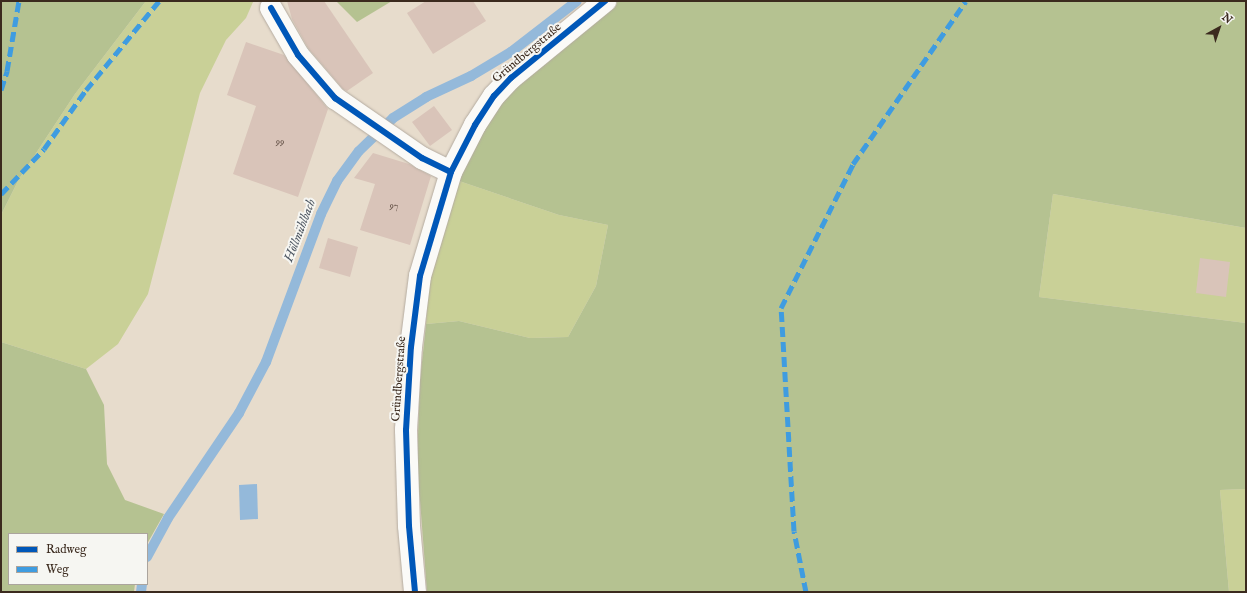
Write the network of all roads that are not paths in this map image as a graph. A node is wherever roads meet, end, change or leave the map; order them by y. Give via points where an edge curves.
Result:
1 (605, 1) edge
2 (271, 8) dead end
3 (451, 172) junction
4 (415, 592) edge

1 - 3 street, Gründbergstraße via 511,78 494,96 475,125
2 - 3 street via 298,55 335,98 422,158
3 - 4 street, Gründbergstraße via 420,276 411,347 406,430 409,526

